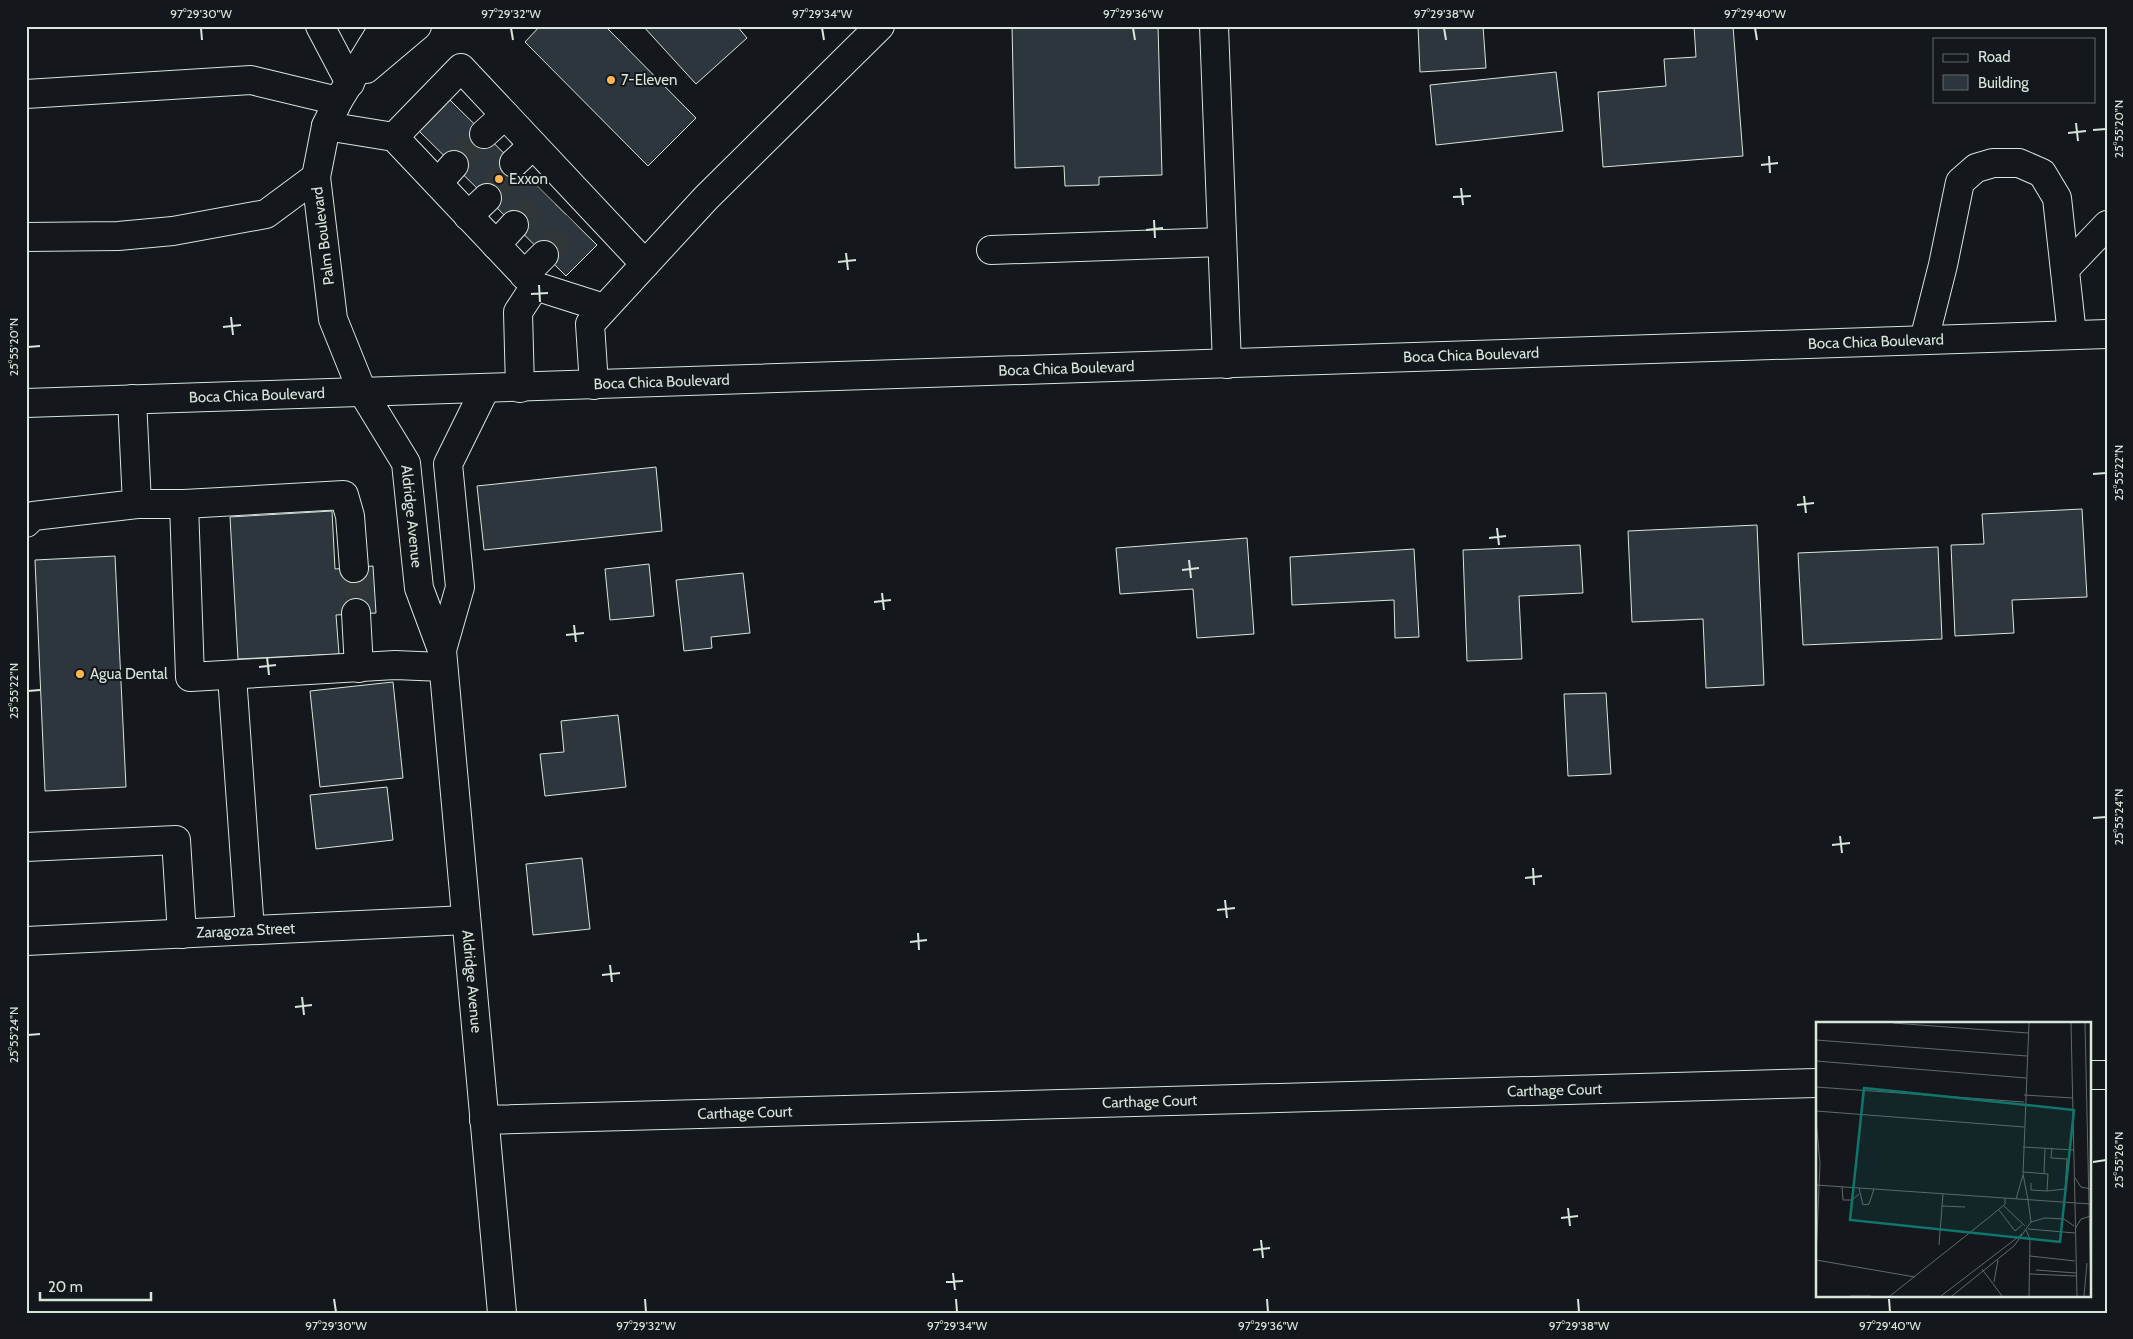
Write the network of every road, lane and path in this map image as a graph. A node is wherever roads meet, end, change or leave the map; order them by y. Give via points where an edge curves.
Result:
1 (320, 26) edge
2 (384, 26) edge
3 (416, 26) edge
4 (880, 26) edge
5 (1214, 26) edge
6 (344, 92) junction
7 (26, 94) edge
8 (505, 115) junction
9 (326, 126) junction
10 (484, 134) tunnel mouth
11 (394, 137) junction
12 (316, 177) junction
13 (514, 226) tunnel mouth
14 (2107, 226) edge
15 (26, 237) edge
16 (1222, 242) junction
17 (496, 245) junction
18 (991, 250) dead end
19 (544, 255) tunnel mouth
20 (645, 264) junction
21 (2065, 269) junction
22 (529, 281) junction
23 (604, 308) junction
24 (2107, 334) edge
25 (2072, 335) junction
26 (1924, 340) junction
27 (1227, 364) junction
28 (594, 385) junction
29 (520, 388) junction
30 (485, 389) junction
31 (362, 391) junction
32 (132, 399) junction
33 (26, 403) edge
34 (137, 504) junction
35 (184, 504) junction
36 (26, 523) edge
37 (354, 568) tunnel mouth
38 (356, 613) tunnel mouth
39 (442, 659) junction
40 (359, 668) junction
41 (232, 676) junction
42 (26, 847) edge
43 (466, 920) junction
44 (250, 930) junction
45 (182, 934) junction
46 (26, 941) edge
47 (2107, 1074) edge
48 (2090, 1075) edge
49 (1816, 1083) edge
50 (484, 1120) junction
51 (502, 1313) edge

1 - 6 street
2 - 6 street, Palm Boulevard
3 - 6 street, Palm Boulevard
4 - 20 street via 706,198
5 - 16 street
6 - 7 street via 251,80
6 - 9 street, Palm Boulevard
8 - 10 street
8 - 11 street via 461,68
8 - 20 street via 524,154 584,217
9 - 11 street
9 - 12 street, Palm Boulevard
11 - 17 street via 446,174 478,207
12 - 15 street via 266,214 174,231 118,236
12 - 31 street, Palm Boulevard via 333,320
13 - 17 street
14 - 21 street
16 - 18 street
16 - 27 street
17 - 22 street
19 - 22 street
20 - 23 street
21 - 25 street
21 - 26 street via 2057,198 2042,173 2019,163 1976,168 1960,182
22 - 23 street
22 - 29 street via 518,312
23 - 28 street via 590,324
24 - 25 street, Boca Chica Boulevard
25 - 26 street, Boca Chica Boulevard
26 - 27 street, Boca Chica Boulevard
27 - 28 street, Boca Chica Boulevard
28 - 29 street, Boca Chica Boulevard
29 - 30 street, Boca Chica Boulevard
30 - 31 street, Boca Chica Boulevard
30 - 39 street, Aldridge Avenue via 448,464 460,587
31 - 32 street, Boca Chica Boulevard
31 - 39 street, Aldridge Avenue via 406,463 419,588
32 - 33 street, Boca Chica Boulevard
32 - 34 street
34 - 35 street
34 - 36 street via 33,516
35 - 37 street via 344,495 350,516
35 - 41 street via 190,677
38 - 40 street
39 - 40 street
39 - 43 street, Aldridge Avenue
40 - 41 street
41 - 44 street
42 - 45 street via 176,840
43 - 44 street, Zaragoza Street
43 - 50 street, Aldridge Avenue
44 - 45 street, Zaragoza Street
45 - 46 street, Zaragoza Street
47 - 48 street
49 - 50 street, Carthage Court
50 - 51 street, Aldridge Avenue

